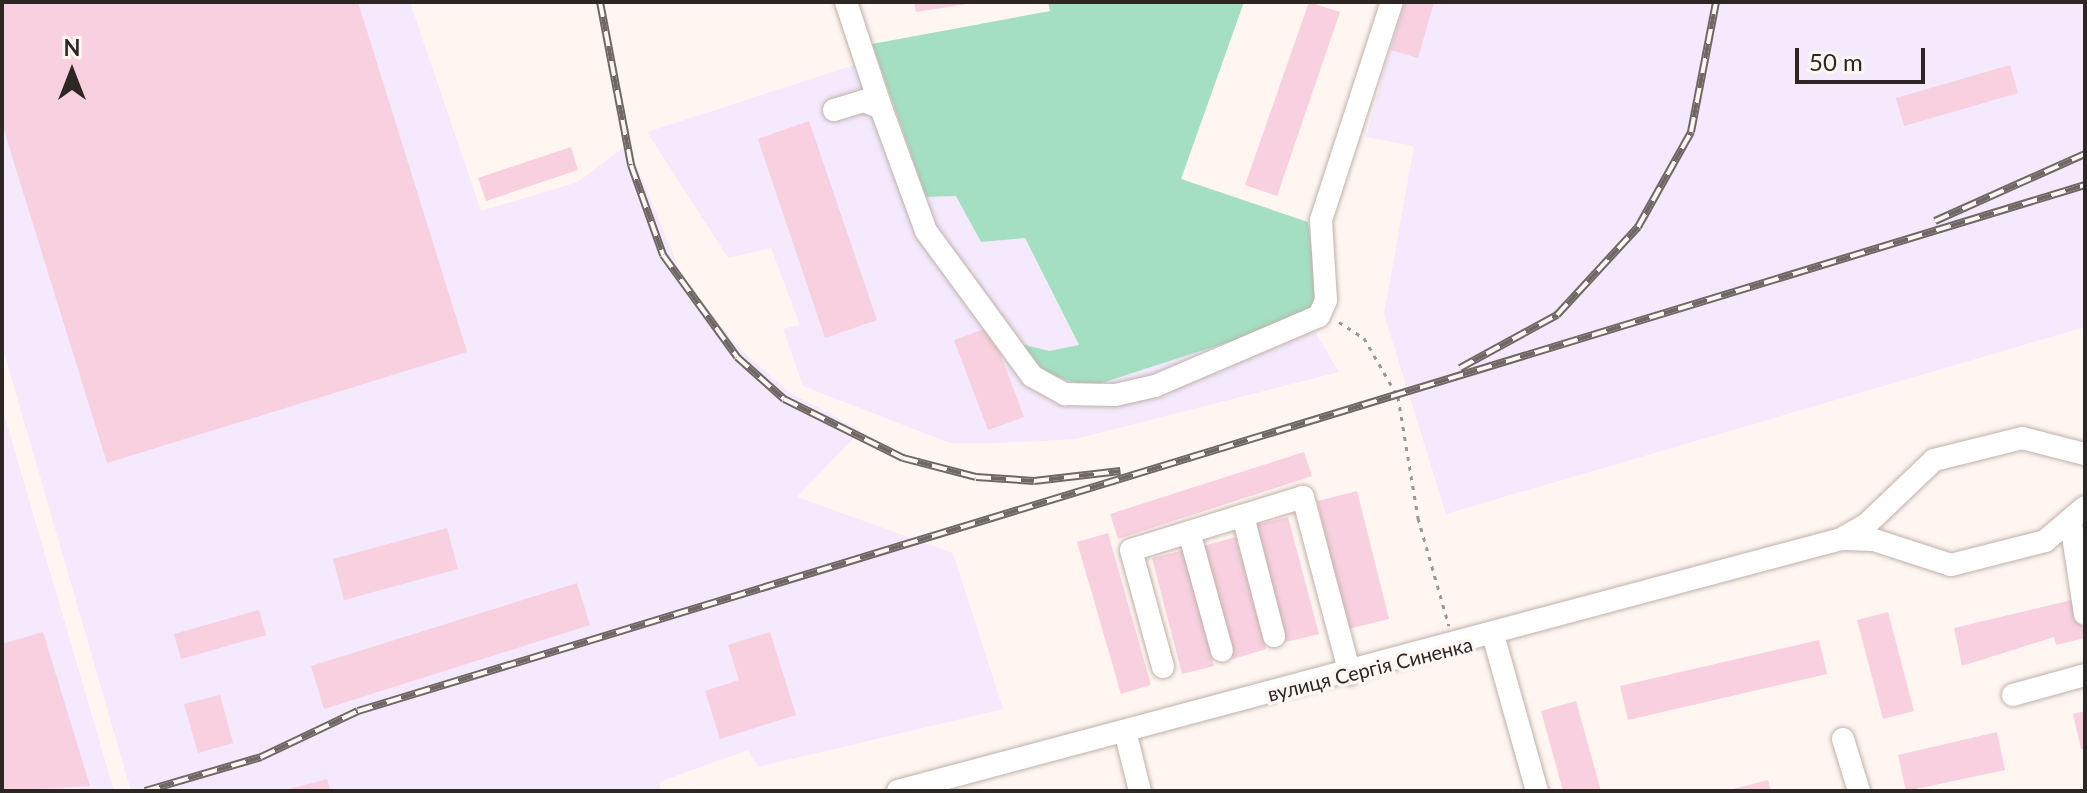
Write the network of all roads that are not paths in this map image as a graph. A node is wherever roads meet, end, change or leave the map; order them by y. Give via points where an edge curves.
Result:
1 (846, 2) edge
2 (1392, 2) edge
3 (881, 108) junction
4 (834, 110) dead end
5 (2085, 454) edge
6 (2078, 515) edge
7 (1243, 516) junction
8 (1189, 532) junction
9 (1841, 539) junction
10 (2085, 614) edge
11 (1274, 636) dead end
12 (1494, 638) junction
13 (1222, 651) dead end
14 (1163, 667) dead end
15 (1350, 674) junction
16 (2085, 675) edge
17 (2013, 695) dead end
18 (1125, 731) junction
19 (1843, 739) dead end
20 (898, 791) edge
21 (1140, 791) edge
22 (1537, 791) edge
23 (1859, 791) edge

1 - 3 street
2 - 3 street via 1321,220 1323,311 1311,323 1155,386 1086,397 1050,388 1032,376 926,231
3 - 4 street via 864,101
5 - 9 street, вулиця Сергія Синенка via 2022,438 1934,460 1867,524
6 - 9 street, вулиця Сергія Синенка via 2045,541 1951,565 1874,540
6 - 10 street
7 - 8 street
7 - 11 street
7 - 15 street via 1303,497
8 - 13 street
8 - 14 street via 1131,550
9 - 12 street, вулиця Сергія Синенка
12 - 15 street, вулиця Сергія Синенка
12 - 22 street
15 - 18 street, вулиця Сергія Синенка
16 - 17 street
18 - 20 street, вулиця Сергія Синенка
18 - 21 street
19 - 23 street

